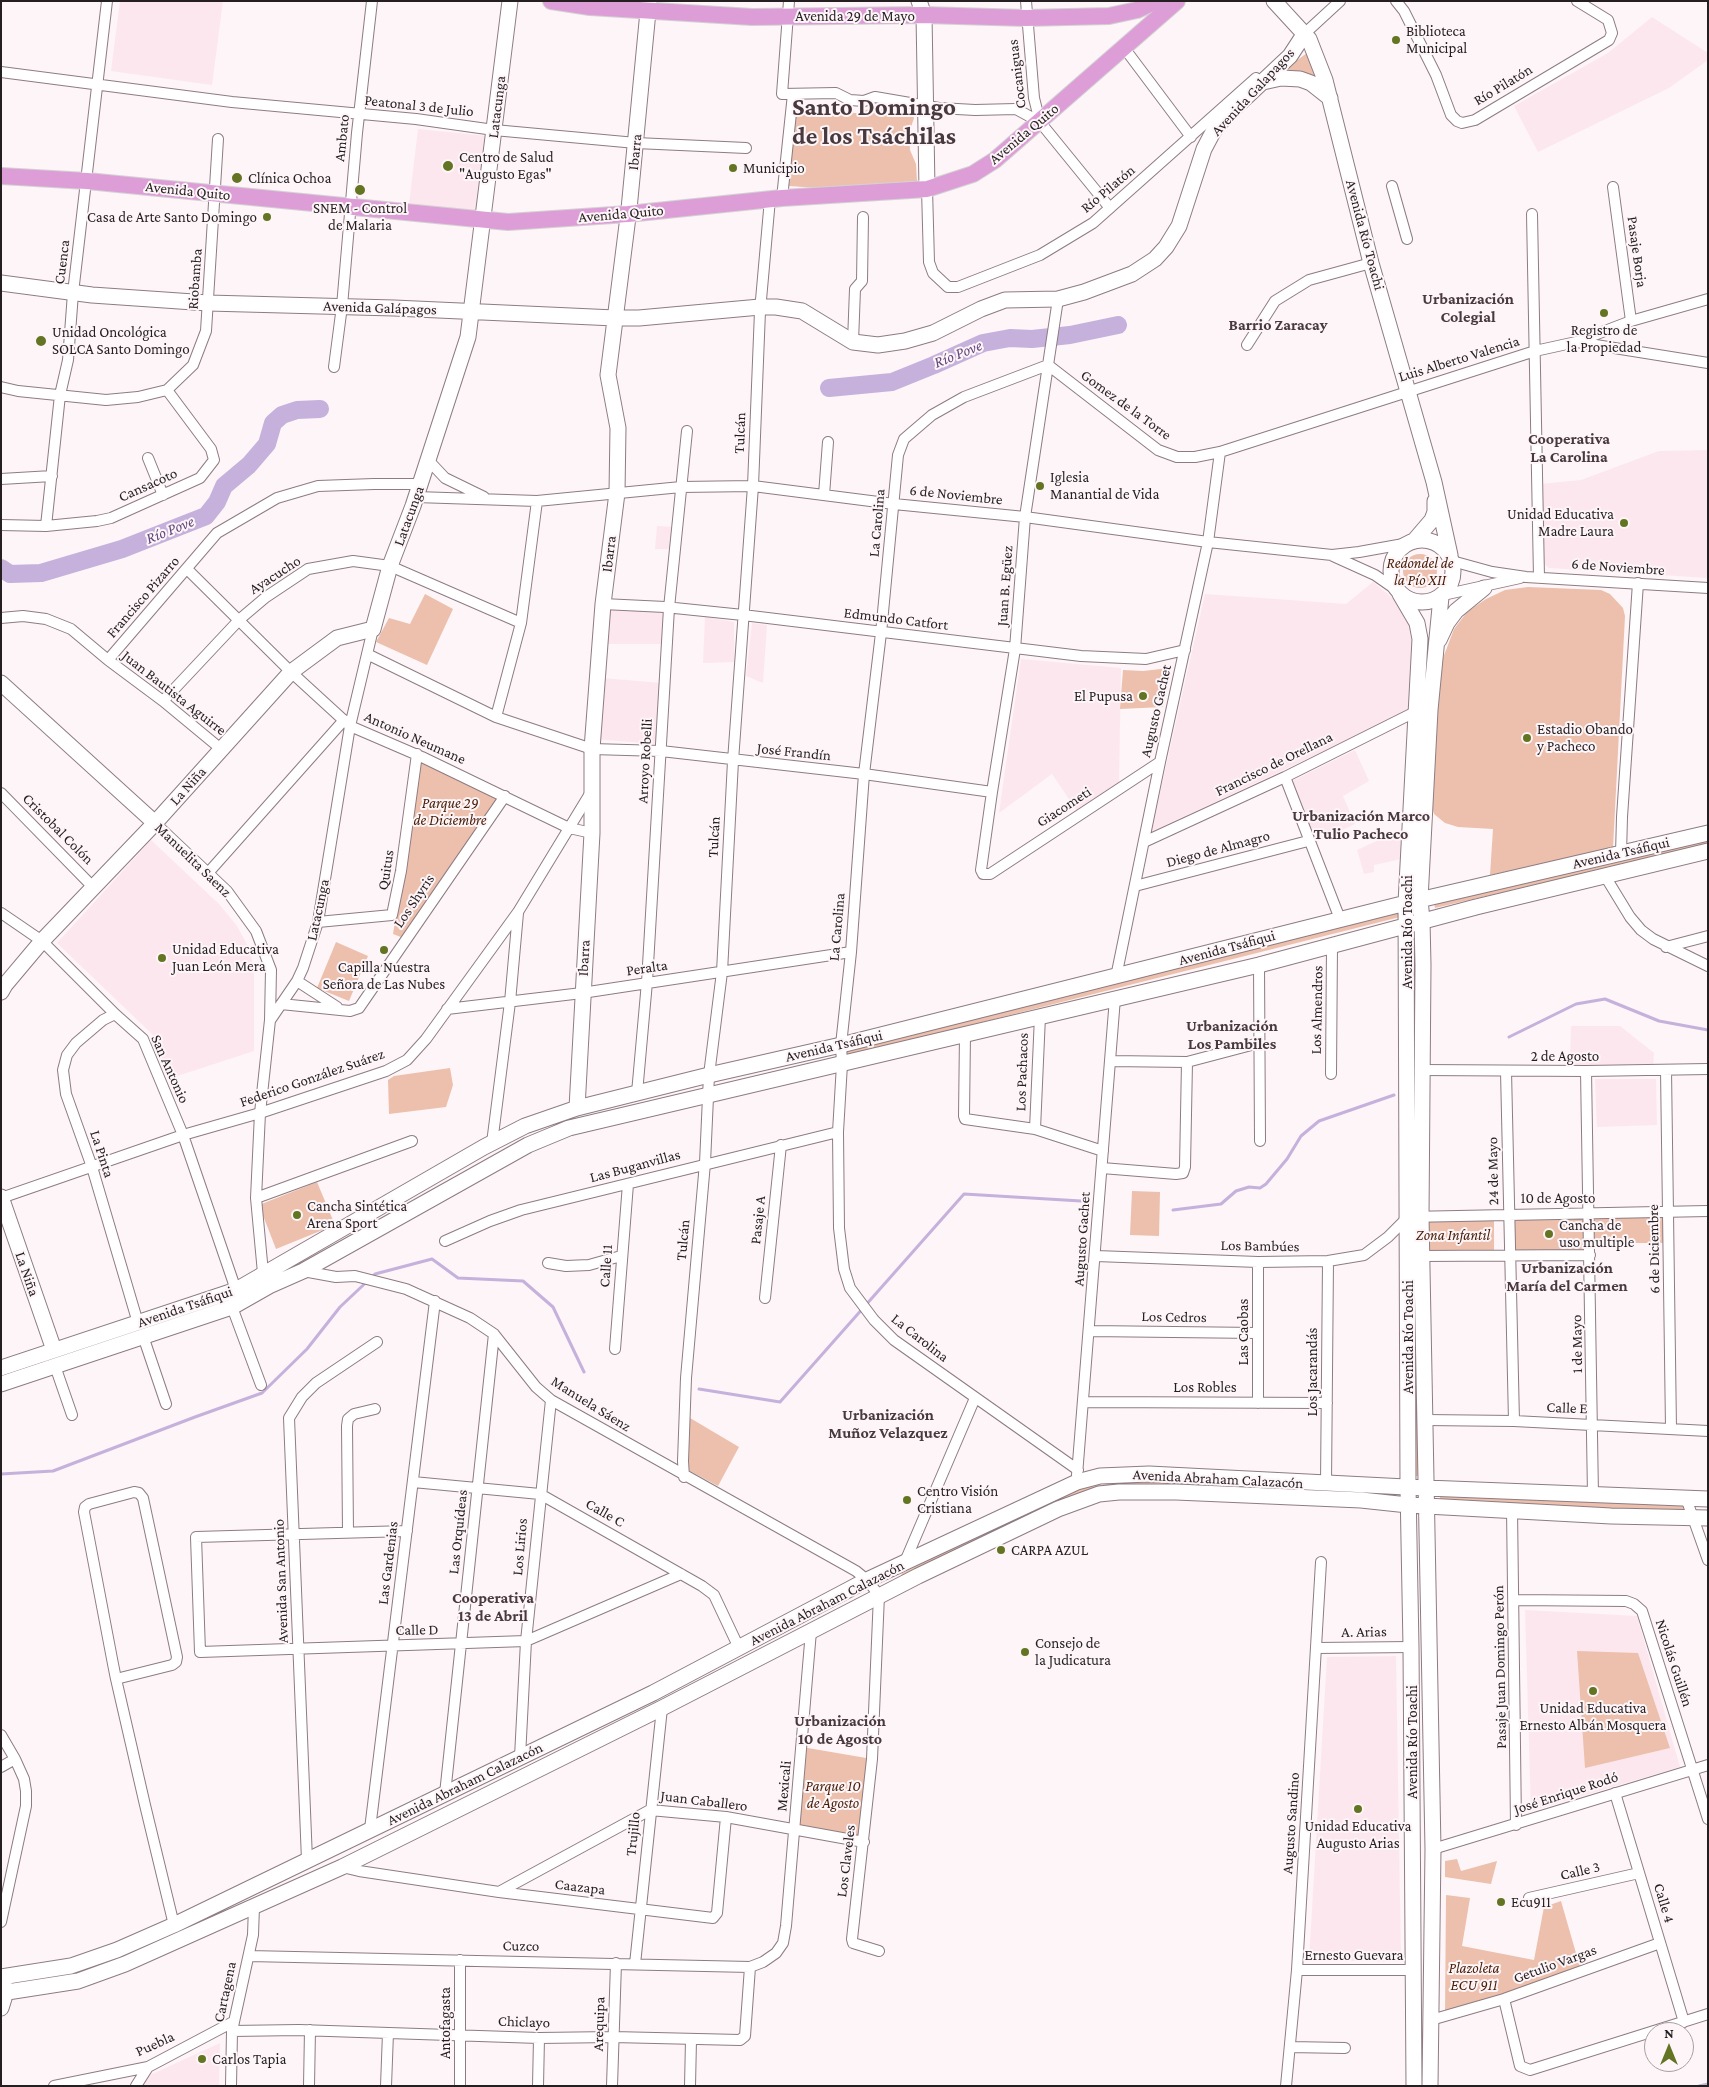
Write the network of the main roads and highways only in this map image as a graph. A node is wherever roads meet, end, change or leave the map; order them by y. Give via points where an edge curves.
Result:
1 (510, 1) edge
2 (551, 1) edge
3 (1177, 1) edge
4 (1274, 1) edge
5 (1158, 5) edge
6 (648, 6) edge
7 (924, 6) edge
8 (788, 9) edge
9 (1305, 33) junction
10 (1100, 70) junction
11 (1263, 82) junction
12 (1330, 98) junction
13 (1, 176) edge
14 (927, 189) junction
15 (628, 214) junction
16 (483, 221) junction
17 (1, 283) edge
18 (760, 307) joint
19 (472, 311) junction
20 (614, 318) junction
21 (1434, 482) junction
22 (1412, 542) junction
23 (1451, 558) junction
24 (1484, 588) road end
25 (1399, 593) junction
26 (1442, 596) junction
27 (373, 629) joint
28 (1435, 650) junction
29 (1, 683) edge
30 (154, 823) junction
31 (1708, 833) edge
32 (1708, 851) edge
33 (1413, 901) junction
34 (1422, 921) junction
35 (1407, 925) junction
36 (1, 992) edge
37 (577, 1108) junction
38 (1, 1198) edge
39 (1414, 1216) junction
40 (140, 1330) junction
41 (54, 1350) junction
42 (1, 1368) edge
43 (1, 1384) edge
44 (1408, 1487) junction
45 (1426, 1488) junction
46 (1708, 1499) edge
47 (1408, 1505) junction
48 (1426, 1506) junction
49 (1701, 1518) edge
50 (3, 1983) edge
51 (1, 2008) edge
52 (1414, 2086) edge
53 (1430, 2086) edge

1 - 16 main road, Latacunga
2 - 6 main road, Avenida 29 de Mayo via 590,8
3 - 10 main road, Avenida Quito
4 - 9 main road, Avenida Río Toachi
5 - 7 main road, Avenida 29 de Mayo via 1093,18 1026,18
5 - 10 main road
6 - 8 main road, Avenida 29 de Mayo via 752,17
6 - 15 main road, Ibarra
7 - 8 main road, Avenida 29 de Mayo
7 - 14 main road
9 - 11 main road, Avenida Galapagos via 1290,56
9 - 12 main road, Avenida Río Toachi via 1315,52
10 - 14 main road, Avenida Quito via 995,160 973,174
11 - 12 main road via 1281,78 1300,79 1316,86
11 - 18 main road, Avenida Galapagos via 1213,132 1204,149 1179,226 1161,252 1132,274 1056,306 1005,300 981,308 933,333 878,345 853,342 802,311
12 - 21 main road, Avenida Río Toachi via 1371,263
13 - 16 main road, Avenida Quito via 216,193
14 - 15 main road, Avenida Quito via 776,198
15 - 16 main road, Avenida Quito
15 - 20 main road, Ibarra
16 - 19 main road, Latacunga
17 - 19 main road, Avenida Galápagos via 73,293 208,303
18 - 20 main road, Avenida Galápagos
19 - 20 main road, Avenida Galápagos
19 - 27 main road, Latacunga via 468,337 429,461 390,566
20 - 37 main road, Ibarra via 608,375 618,428 617,493 603,604 592,749 592,833
21 - 22 main road, Avenida Río Toachi via 1435,512
21 - 23 main road, Avenida Río Toachi
22 - 23 main road via 1426,540 1437,543
22 - 25 main road via 1400,549 1392,564 1391,576
23 - 26 main road via 1453,579
24 - 28 main road via 1450,619
25 - 26 main road via 1419,602 1429,602
25 - 33 main road, Avenida Río Toachi via 1419,628
26 - 28 main road, Avenida Río Toachi
27 - 30 main road, La Niña via 336,638 291,672
28 - 33 main road, Avenida Río Toachi
29 - 30 main road, Manuelita Saenz
30 - 36 main road, La Niña via 42,941
31 - 33 main road, Avenida Tsáfiqui
32 - 34 main road, Avenida Tsáfiqui
33 - 34 main road, Avenida Río Toachi
33 - 35 main road, Avenida Río Toachi
33 - 37 main road, Avenida Tsáfiqui
34 - 35 main road, Avenida Tsáfiqui
34 - 39 main road, Avenida Río Toachi via 1421,1070
35 - 39 main road, Avenida Río Toachi
35 - 40 main road, Avenida Tsáfiqui via 1259,964 570,1128 528,1145 303,1271 232,1307
37 - 40 main road, Avenida Tsáfiqui via 525,1126 492,1143 236,1290
38 - 41 main road, La Niña
39 - 44 main road, Avenida Río Toachi
39 - 45 main road, Avenida Río Toachi via 1422,1256
40 - 41 main road, Avenida Tsáfiqui
40 - 43 main road, Avenida Tsáfiqui via 55,1366
41 - 42 main road, Avenida Tsáfiqui
44 - 45 main road, Avenida Abraham Calazacón
44 - 47 main road, Avenida Río Toachi
44 - 50 main road, Avenida Abraham Calazacón via 1148,1474 1077,1476 867,1580 654,1693 174,1925 70,1966
45 - 46 main road, Avenida Abraham Calazacón
45 - 48 main road, Avenida Río Toachi
47 - 48 main road, Avenida Abraham Calazacón
47 - 50 main road, Avenida Abraham Calazacón via 1176,1492 1099,1494 1058,1509 879,1595 662,1708 342,1866 125,1964 78,1980
47 - 52 main road, Avenida Río Toachi
48 - 49 main road, Avenida Abraham Calazacón
48 - 53 main road, Avenida Río Toachi via 1432,1849
50 - 51 main road

